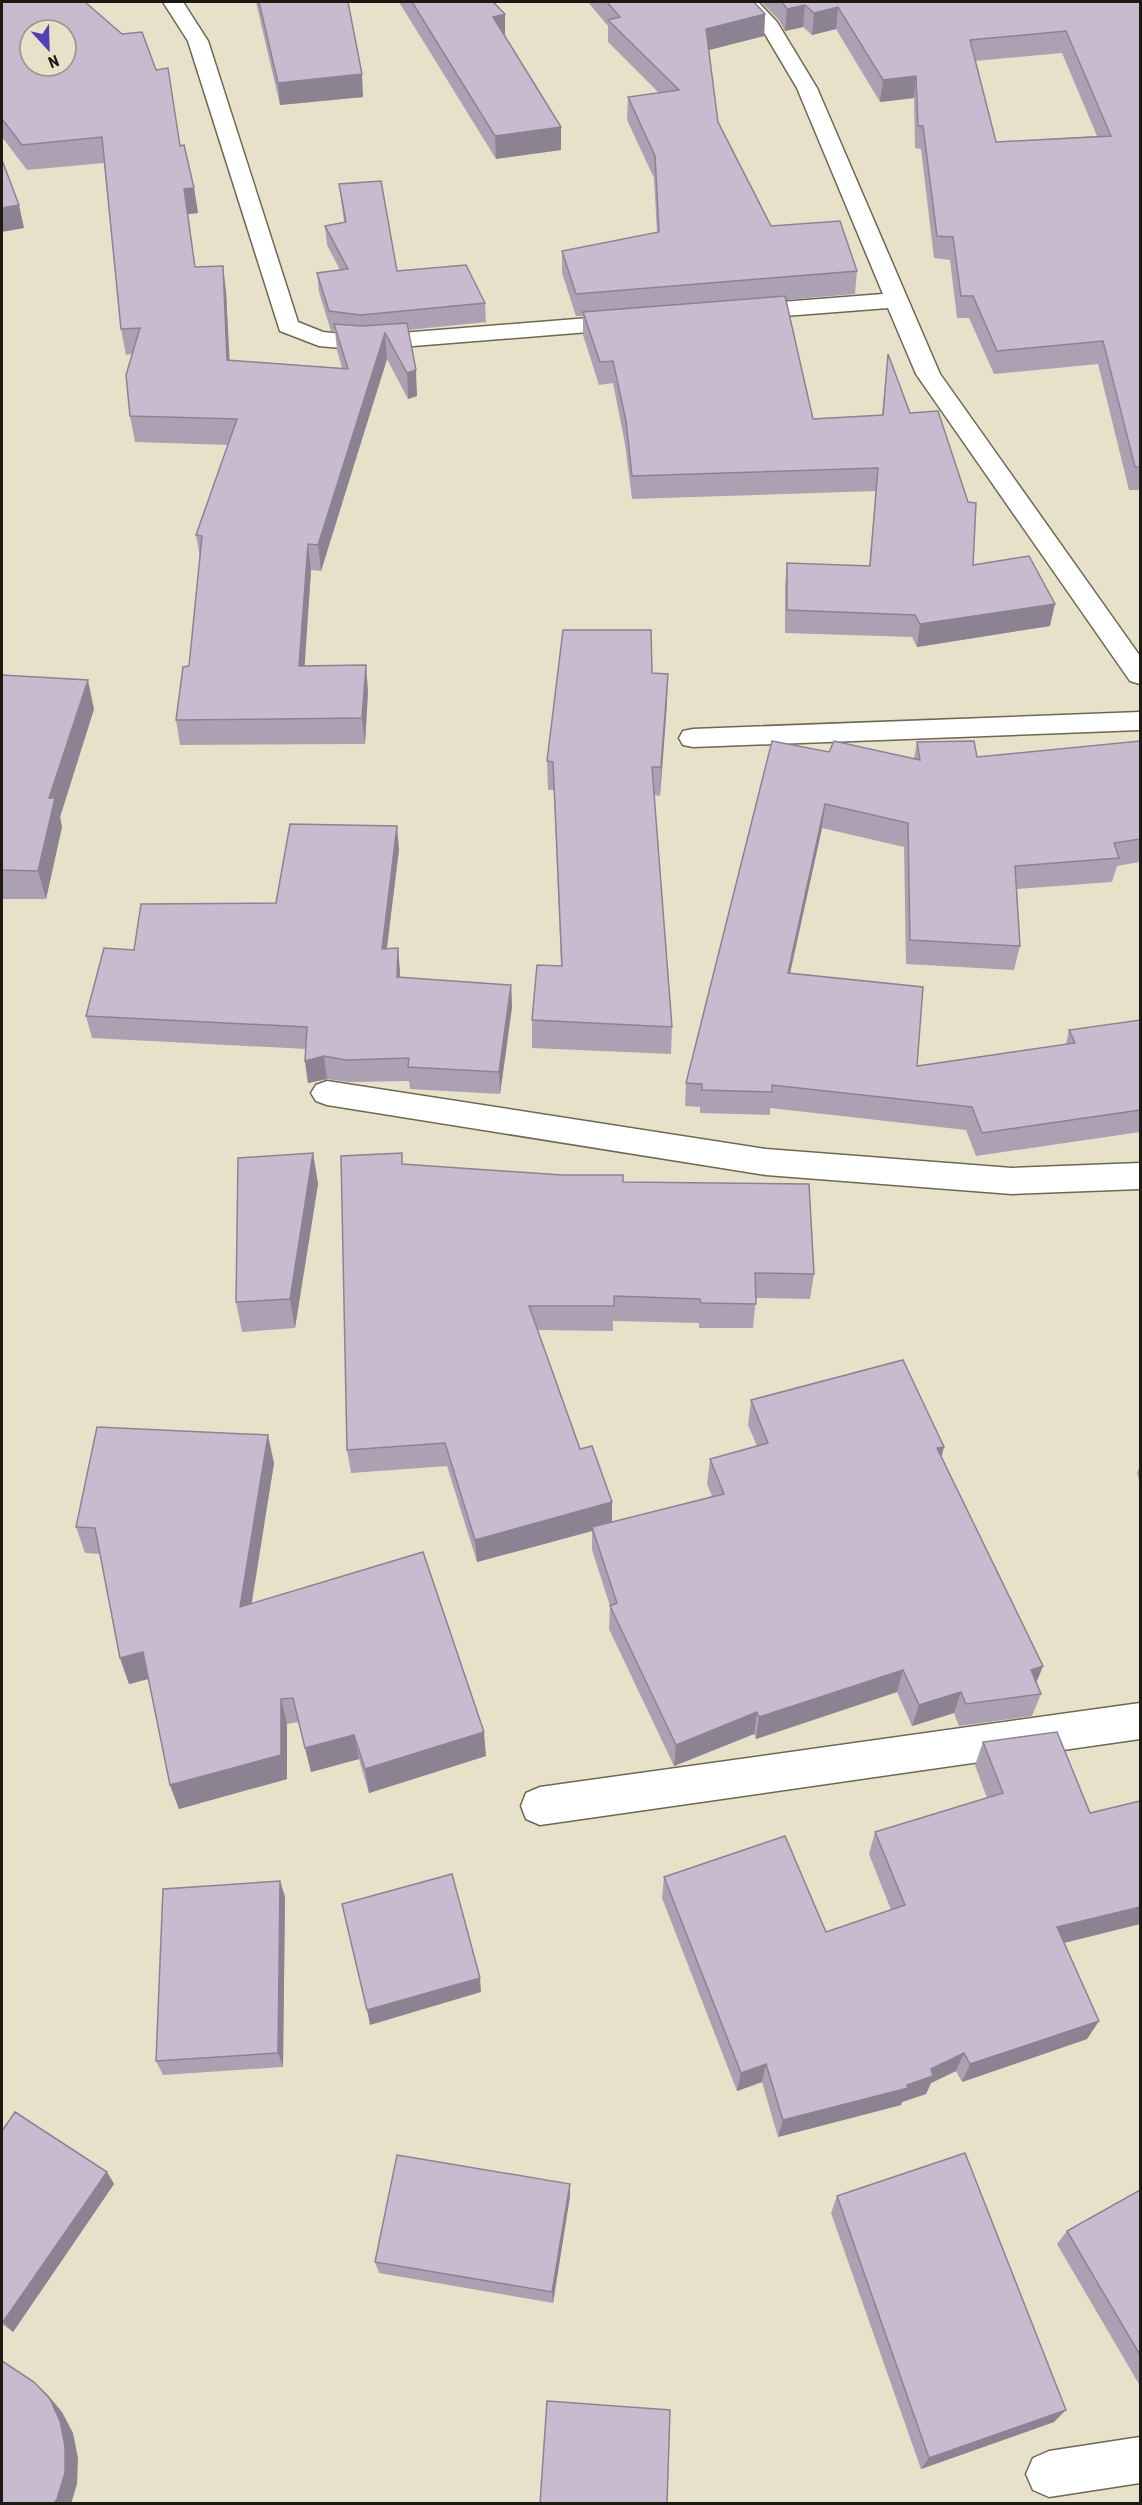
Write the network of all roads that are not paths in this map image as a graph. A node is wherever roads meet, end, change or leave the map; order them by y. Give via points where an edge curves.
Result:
1 (173, 2) edge
2 (747, 2) edge
3 (897, 300) junction
4 (719, 314) edge
5 (648, 320) edge
6 (1140, 675) edge
7 (1140, 721) edge
8 (693, 738) dead end
9 (327, 1093) dead end
10 (1140, 1176) edge
11 (1140, 1721) edge
12 (540, 1806) dead end
13 (1140, 2460) edge
14 (1049, 2475) dead end

1 - 5 street via 198,41 288,326 319,339 363,343
2 - 3 street via 770,26 807,88
3 - 4 street
3 - 6 street via 928,374
7 - 8 street
9 - 10 street via 766,1162 1012,1181
11 - 12 street
13 - 14 street

